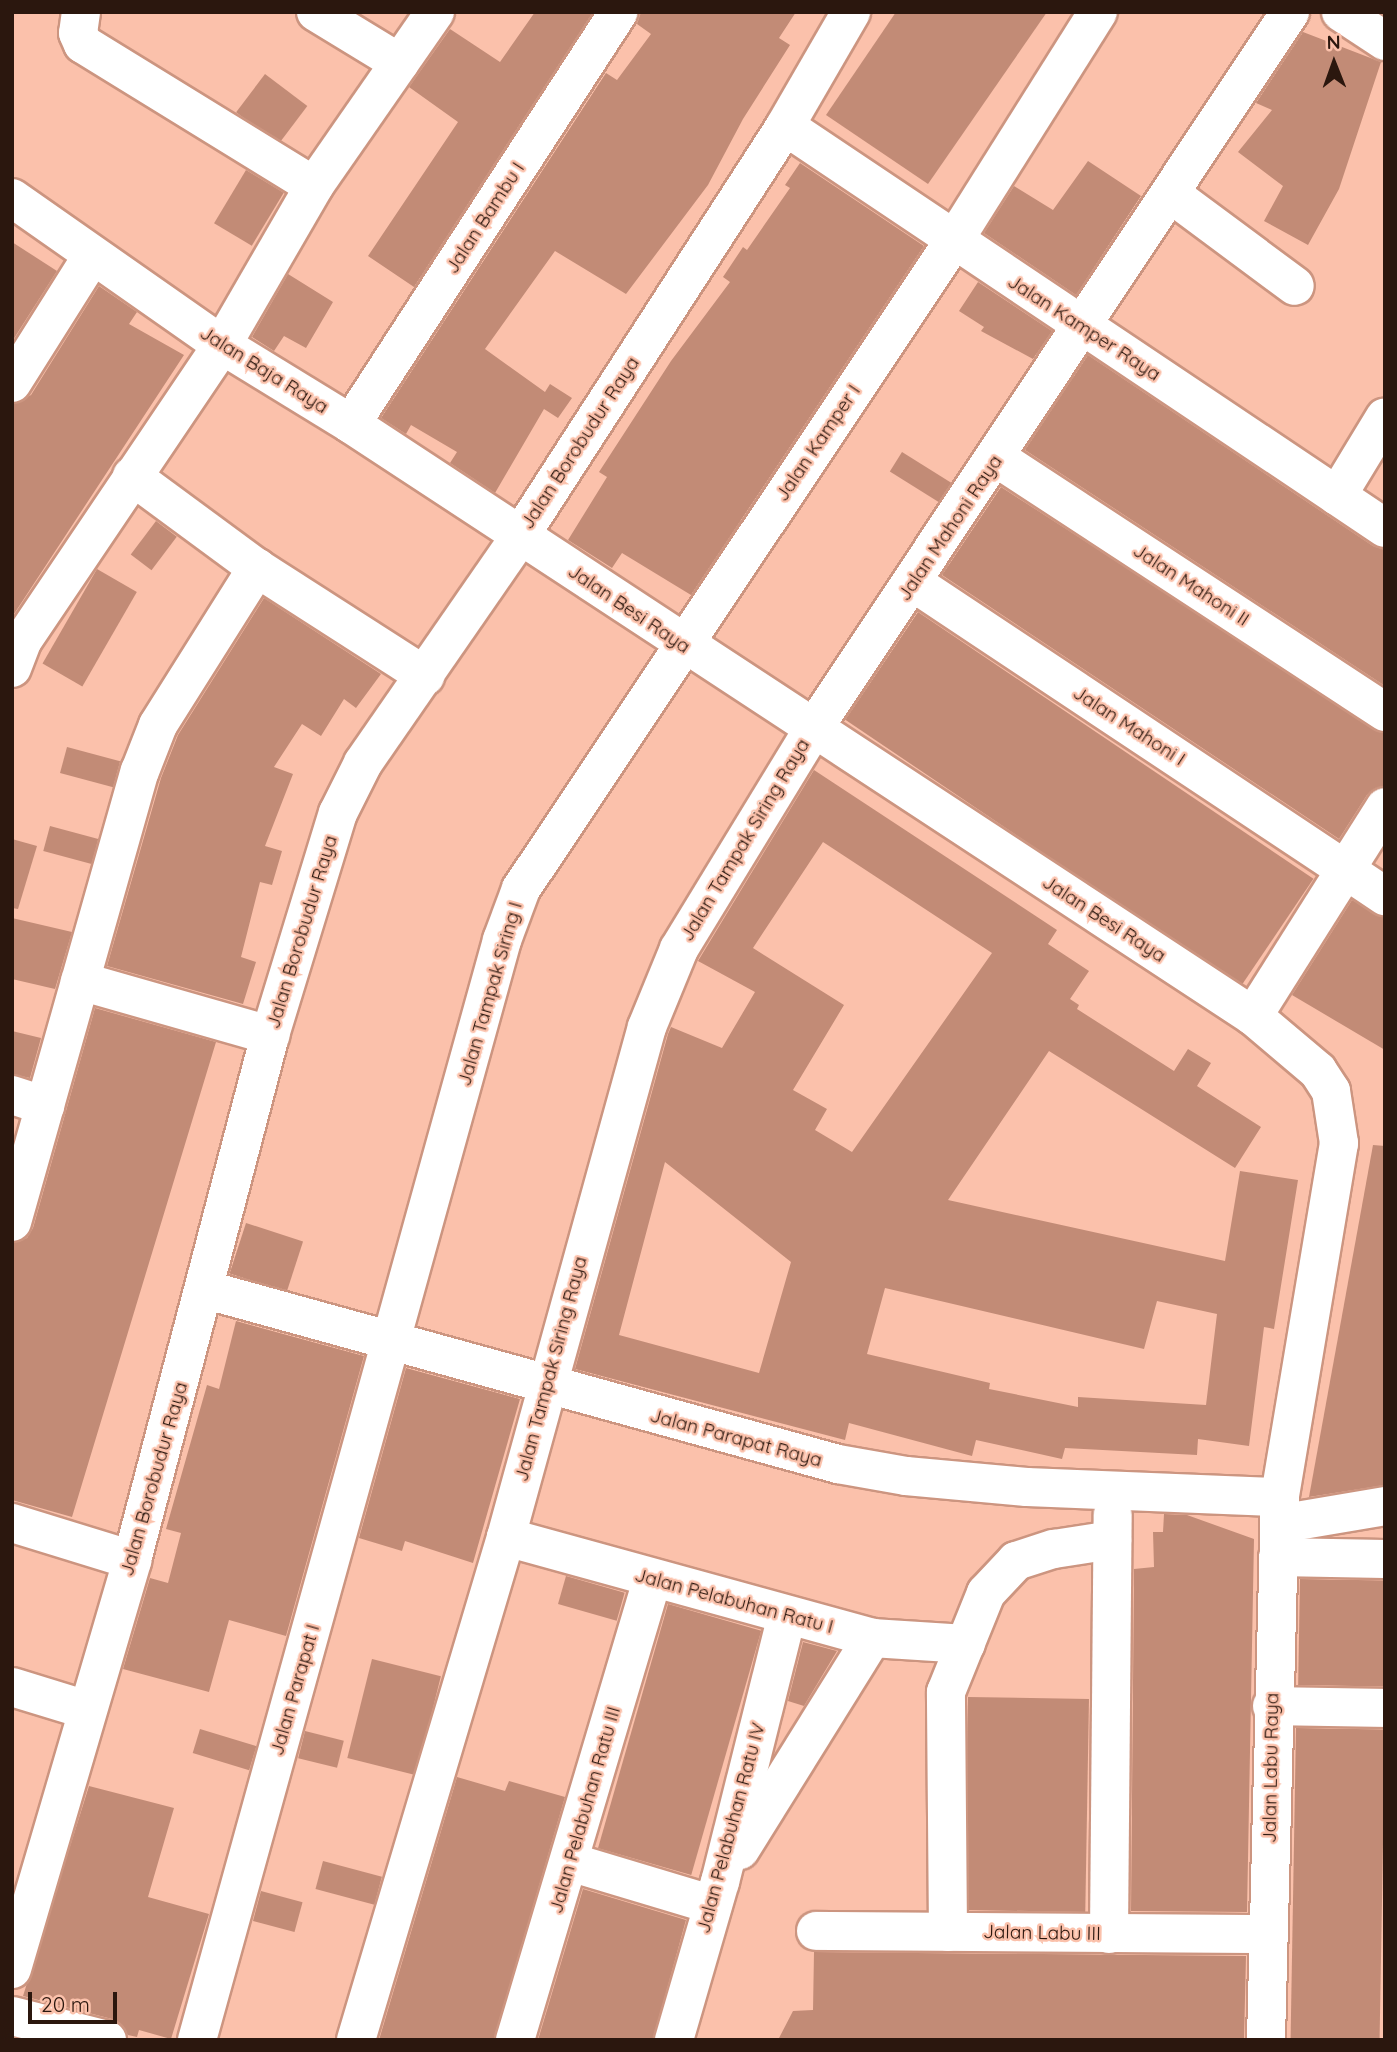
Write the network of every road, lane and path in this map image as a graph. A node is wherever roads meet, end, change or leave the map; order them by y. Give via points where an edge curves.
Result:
1 (81, 12) edge
2 (316, 12) edge
3 (435, 12) edge
4 (619, 12) edge
5 (851, 12) edge
6 (1098, 12) edge
7 (1290, 12) edge
8 (1341, 12) edge
9 (1385, 41) edge
10 (400, 63) junction
11 (785, 127) junction
12 (314, 186) junction
13 (1171, 194) junction
14 (12, 198) edge
15 (953, 242) junction
16 (92, 256) junction
17 (1295, 286) dead end
18 (1084, 327) junction
19 (222, 345) junction
20 (12, 383) edge
21 (1385, 417) edge
22 (351, 424) junction
23 (997, 458) junction
24 (132, 476) junction
25 (1337, 496) junction
26 (1385, 528) edge
27 (520, 536) junction
28 (257, 568) junction
29 (914, 583) junction
30 (682, 645) junction
31 (12, 668) edge
32 (425, 676) junction
33 (1385, 712) edge
34 (814, 728) junction
35 (1385, 807) edge
36 (1343, 869) junction
37 (1385, 897) edge
38 (80, 981) junction
39 (1253, 1016) junction
40 (271, 1035) junction
41 (29, 1100) edge
42 (12, 1222) edge
43 (206, 1290) junction
44 (393, 1341) junction
45 (545, 1386) junction
46 (1114, 1492) junction
47 (1385, 1506) edge
48 (12, 1522) edge
49 (1279, 1526) junction
50 (506, 1537) junction
51 (1112, 1540) junction
52 (1385, 1559) edge
53 (132, 1560) junction
54 (652, 1580) junction
55 (787, 1615) junction
56 (872, 1638) junction
57 (967, 1644) junction
58 (12, 1687) edge
59 (1272, 1706) junction
60 (1385, 1708) edge
61 (87, 1710) junction
62 (570, 1863) junction
63 (716, 1894) junction
64 (816, 1931) dead end
65 (948, 1932) junction
66 (1109, 1934) junction
67 (1268, 1934) junction
68 (12, 1969) edge
69 (12, 2016) edge
70 (107, 2040) edge
71 (197, 2040) edge
72 (356, 2040) edge
73 (515, 2040) edge
74 (674, 2040) edge
75 (1266, 2040) edge

1 - 12 street via 78,33 83,44
2 - 10 street
3 - 10 street
4 - 22 street, Jalan Bambu I
5 - 11 street, Jalan Borobudur Raya
6 - 15 street, Jalan Kamper I
7 - 13 street, Jalan Mahoni Raya
8 - 9 street
10 - 12 street
11 - 15 street, Jalan Kamper Raya
11 - 27 street, Jalan Borobudur Raya
12 - 19 street
13 - 17 street
13 - 18 street, Jalan Mahoni Raya
14 - 16 street, Jalan Baja Raya
15 - 18 street, Jalan Kamper Raya
15 - 30 street, Jalan Kamper I
16 - 19 street, Jalan Baja Raya
16 - 20 street
18 - 23 street, Jalan Mahoni Raya
18 - 25 street, Jalan Kamper Raya
19 - 22 street, Jalan Baja Raya
19 - 24 street
21 - 25 street
22 - 27 street, Jalan Baja Raya
23 - 29 street, Jalan Mahoni Raya
23 - 33 street, Jalan Mahoni II
24 - 28 street
24 - 31 street via 38,617
25 - 26 street, Jalan Kamper Raya
27 - 30 street, Jalan Besi Raya
27 - 32 street, Jalan Borobudur Raya
28 - 32 street
28 - 38 street via 158,725 140,771
29 - 34 street, Jalan Mahoni Raya
29 - 36 street, Jalan Mahoni I
30 - 34 street, Jalan Besi Raya
30 - 44 street, Jalan Tampak Siring I via 547,845 512,910
32 - 40 street, Jalan Borobudur Raya via 363,763 338,813
34 - 39 street, Jalan Besi Raya
34 - 45 street, Jalan Tampak Siring Raya via 679,949 662,988
35 - 36 street
36 - 37 street, Jalan Mahoni I
36 - 39 street
38 - 40 street
38 - 41 street
39 - 49 street, Jalan Besi Raya via 1318,1071 1331,1091 1339,1143
40 - 43 street, Jalan Borobudur Raya
41 - 42 street
43 - 44 street, Jalan Parapat Raya
43 - 53 street, Jalan Borobudur Raya
44 - 45 street, Jalan Parapat Raya
44 - 71 street, Jalan Parapat I
45 - 46 street, Jalan Parapat Raya via 838,1464 906,1476
45 - 50 street, Jalan Tampak Siring Raya
46 - 49 street, Jalan Parapat Raya
46 - 51 street
47 - 49 street
48 - 53 street
49 - 52 street
49 - 59 street, Jalan Labu Raya
50 - 54 street, Jalan Pelabuhan Ratu I
50 - 72 street, Jalan Tampak Siring Raya
51 - 57 street via 1035,1554 1003,1571 986,1593
51 - 66 street
53 - 61 street, Jalan Borobudur Raya
54 - 55 street, Jalan Pelabuhan Ratu I
54 - 62 street, Jalan Pelabuhan Ratu III
55 - 56 street, Jalan Pelabuhan Ratu I
55 - 63 street, Jalan Pelabuhan Ratu IV
56 - 57 street, Jalan Pelabuhan Ratu I
56 - 63 street
57 - 65 street via 946,1692
58 - 61 street
59 - 60 street
59 - 67 street, Jalan Labu Raya
61 - 68 street, Jalan Borobudur Raya
62 - 63 street
62 - 73 street, Jalan Pelabuhan Ratu III
63 - 74 street, Jalan Pelabuhan Ratu IV
64 - 65 street, Jalan Labu III
65 - 66 street, Jalan Labu III
66 - 67 street, Jalan Labu III
67 - 75 street, Jalan Labu Raya
69 - 70 street

